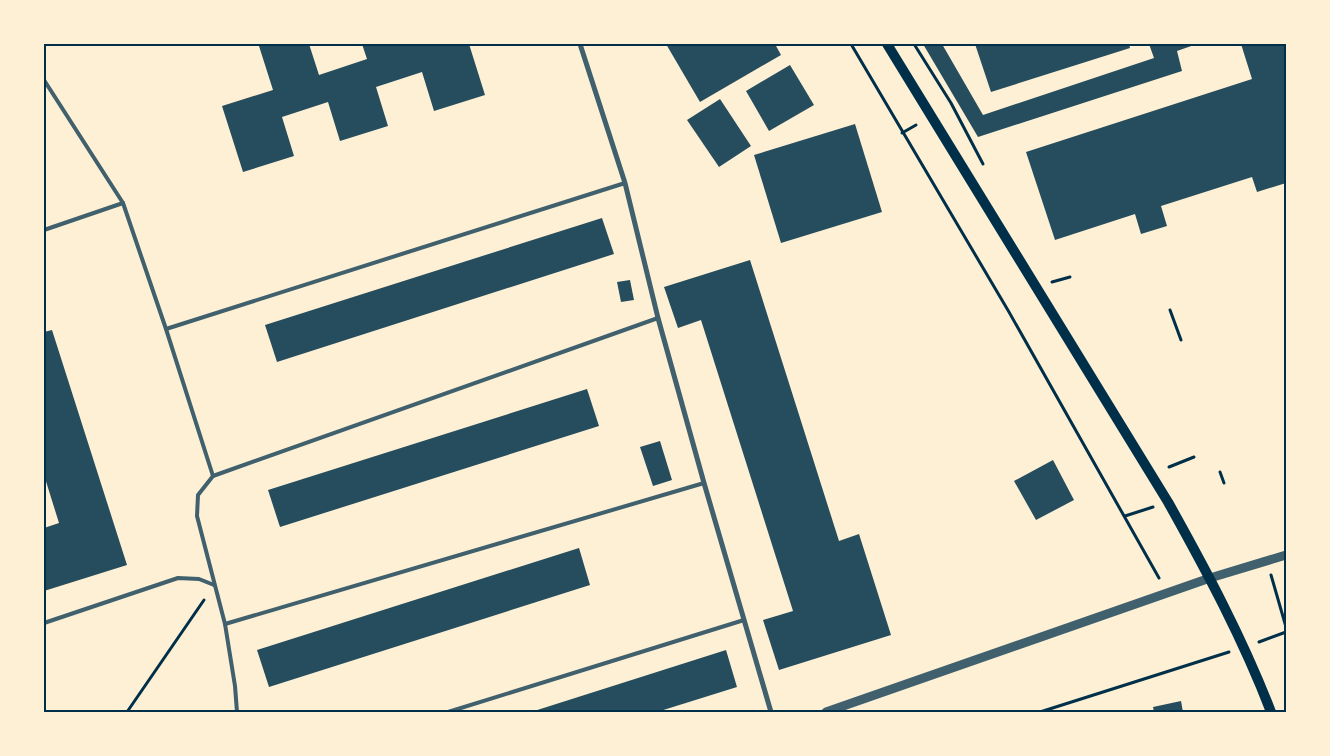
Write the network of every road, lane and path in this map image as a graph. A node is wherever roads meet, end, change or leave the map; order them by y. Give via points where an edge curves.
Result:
1 (580, 44) edge
2 (851, 44) edge
3 (887, 44) edge
4 (914, 44) edge
5 (44, 80) edge
6 (986, 170) dead end
7 (624, 183) junction
8 (123, 202) junction
9 (44, 230) edge
10 (1070, 277) dead end
11 (1051, 283) dead end
12 (1170, 310) dead end
13 (658, 318) junction
14 (166, 329) junction
15 (1181, 340) dead end
16 (1194, 457) dead end
17 (1169, 468) dead end
18 (1220, 472) dead end
19 (213, 476) junction
20 (704, 483) junction
21 (1224, 483) dead end
22 (1286, 555) edge
23 (1267, 561) junction
24 (1210, 578) junction
25 (214, 585) junction
26 (1167, 594) junction
27 (744, 620) junction
28 (44, 623) edge
29 (225, 624) junction
30 (1286, 627) edge
31 (1286, 632) edge
32 (1244, 647) junction
33 (844, 709) edge
34 (127, 712) edge
35 (237, 712) edge
36 (448, 712) edge
37 (771, 712) edge
38 (826, 712) edge
39 (1040, 712) edge
40 (1271, 712) edge

1 - 7 street
2 - 26 path via 1018,329
3 - 24 main road via 1168,502
4 - 6 path via 951,103
5 - 8 lane
7 - 13 street
7 - 14 lane
8 - 9 lane
8 - 14 lane
10 - 11 path
12 - 15 path
13 - 19 lane
13 - 20 street
14 - 19 lane
16 - 17 path
18 - 21 path
19 - 25 lane via 198,495 197,516
20 - 27 street
20 - 29 lane
22 - 23 street
23 - 24 street
23 - 30 path
24 - 26 street
24 - 32 main road
25 - 28 lane via 199,579 178,578
25 - 29 lane
25 - 34 path
26 - 33 street
27 - 36 lane
27 - 37 street
29 - 35 lane
31 - 32 path
32 - 39 path
32 - 40 main road
33 - 38 street

